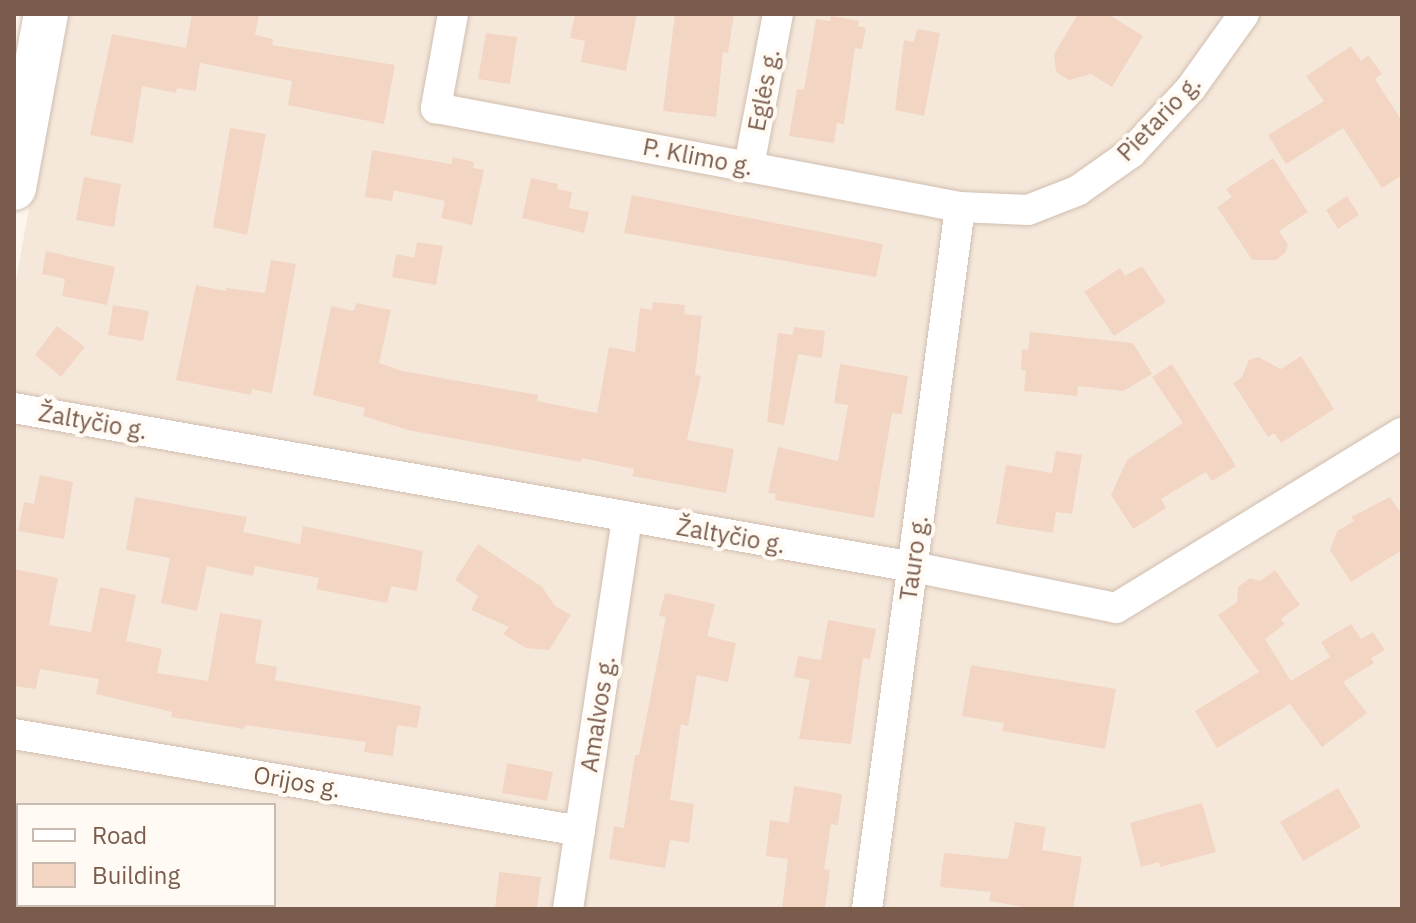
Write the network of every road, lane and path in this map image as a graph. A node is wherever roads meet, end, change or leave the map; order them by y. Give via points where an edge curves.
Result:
1 (46, 14) edge
2 (453, 14) edge
3 (778, 14) edge
4 (1244, 14) edge
5 (749, 166) junction
6 (14, 188) edge
7 (960, 207) junction
8 (14, 408) edge
9 (1402, 433) edge
10 (627, 519) junction
11 (913, 567) junction
12 (14, 734) edge
13 (580, 831) junction
14 (568, 909) edge
15 (867, 909) edge

1 - 6 main road
2 - 5 street, P. Klimo g. via 436,108
3 - 5 street, Eglės g.
4 - 7 street, Pietario g. via 1191,88 1131,153 1077,191 1028,210
5 - 7 street, P. Klimo g.
7 - 11 street, Tauro g.
8 - 10 street, Žaltyčio g.
9 - 11 street, Žaltyčio g. via 1116,608
10 - 11 street, Žaltyčio g.
10 - 13 street, Amalvos g.
11 - 15 street, Tauro g.
12 - 13 street, Orijos g.
13 - 14 street, Amalvos g.

